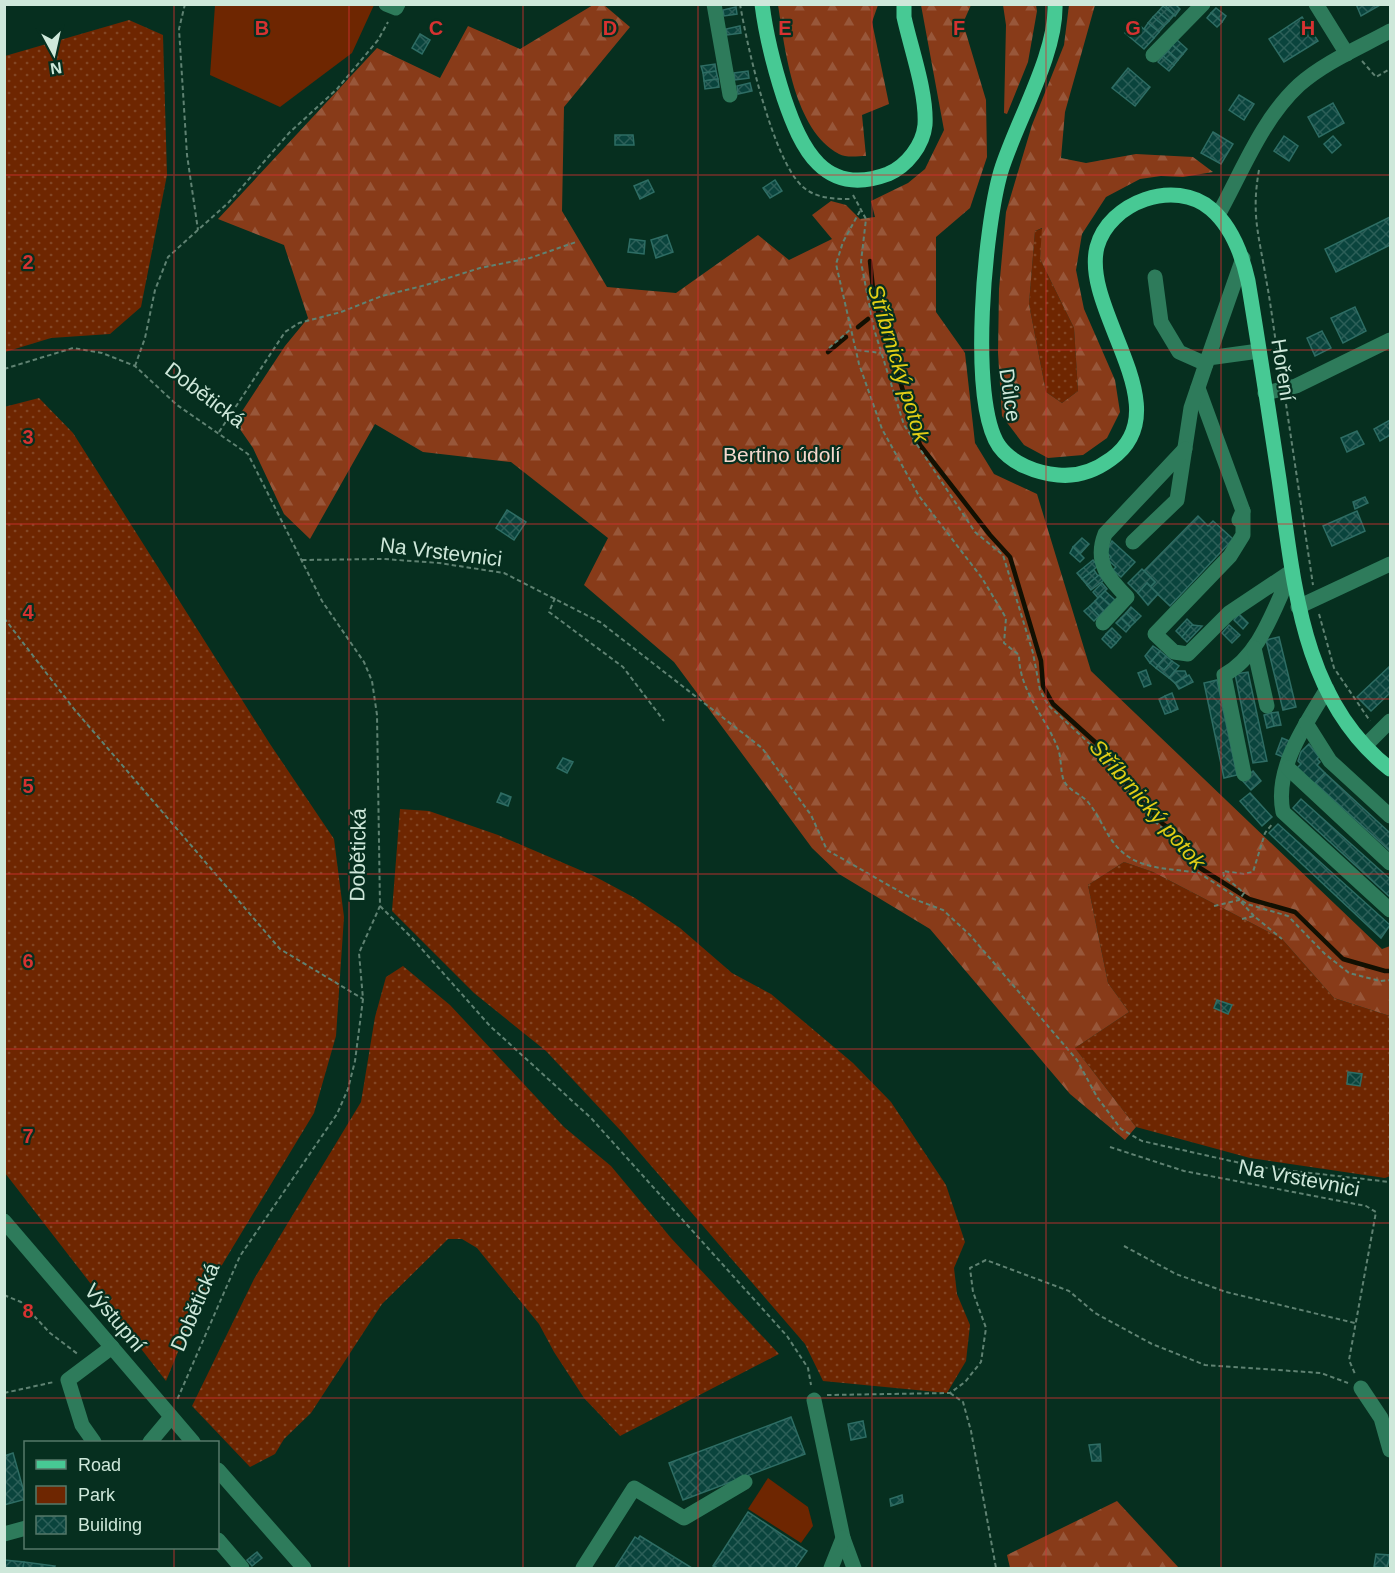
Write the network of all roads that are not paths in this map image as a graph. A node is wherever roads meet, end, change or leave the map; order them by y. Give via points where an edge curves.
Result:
1 (714, 4) edge
2 (762, 4) edge
3 (904, 4) edge
4 (1055, 4) edge
5 (1203, 4) edge
6 (1316, 4) edge
7 (1390, 32) edge
8 (1347, 54) junction
9 (1153, 55) dead end
10 (730, 95) dead end
11 (1218, 215) junction
12 (1243, 258) junction
13 (1155, 277) dead end
14 (1390, 340) edge
15 (1259, 351) junction
16 (1207, 361) junction
17 (1198, 388) junction
18 (1265, 393) junction
19 (1185, 449) junction
20 (1243, 511) junction
21 (1236, 529) dead end
22 (1133, 542) dead end
23 (1390, 564) edge
24 (1292, 571) junction
25 (1298, 608) junction
26 (1103, 623) dead end
27 (1254, 648) junction
28 (1327, 689) junction
29 (1267, 706) dead end
30 (1390, 721) edge
31 (1306, 723) junction
32 (1366, 745) junction
33 (1288, 768) junction
34 (1390, 769) edge
35 (1244, 774) dead end
36 (1390, 816) edge
37 (1390, 863) edge
38 (1390, 910) edge
39 (4, 1221) edge
40 (112, 1347) junction
41 (1361, 1388) road end
42 (814, 1400) road end
43 (171, 1417) junction
44 (93, 1441) edge
45 (152, 1441) edge
46 (192, 1441) edge
47 (1390, 1450) edge
48 (219, 1471) edge
49 (745, 1482) dead end
50 (24, 1529) edge
51 (4, 1534) edge
52 (843, 1538) junction
53 (219, 1541) edge
54 (242, 1569) edge
55 (304, 1569) edge
56 (583, 1569) edge
57 (831, 1569) edge
58 (854, 1569) edge

1 - 10 street
2 - 3 main road via 775,71 798,139 821,167 851,180 894,172 917,149 921,139 924,105
4 - 11 main road, Důlce via 1048,46 1002,168 987,235 984,385 987,410 1000,446 1027,467 1063,476 1083,473 1115,456 1128,440 1137,409 1127,362 1099,294 1095,271 1098,245 1116,216 1149,197 1194,200
5 - 9 street
6 - 8 street
7 - 8 street
8 - 11 street via 1298,86 1270,119
11 - 12 main road, Hoření
12 - 15 main road, Hoření
12 - 16 street
13 - 16 street via 1161,322 1179,352
14 - 18 street via 1296,386
15 - 16 street
15 - 18 main road, Hoření
16 - 17 street
17 - 19 street
17 - 20 street
18 - 24 main road, Hoření
19 - 22 street via 1177,500
19 - 26 street via 1105,534 1103,568 1127,597
20 - 21 street
20 - 24 street via 1243,535 1230,556 1155,634 1159,639 1174,652 1188,654 1229,613
23 - 25 street
24 - 25 main road, Hoření
24 - 27 street
25 - 28 main road, Hoření via 1308,645
27 - 29 street
27 - 35 street via 1237,668 1224,675
28 - 31 street
28 - 32 main road, Hoření
30 - 32 street
31 - 33 street via 1296,738
31 - 36 street via 1330,760
32 - 34 main road, Hoření
33 - 37 street
33 - 38 street via 1280,795 1283,812
39 - 40 street, Výstupní
40 - 43 street, Výstupní
40 - 44 street via 68,1380 82,1425
41 - 47 street via 1381,1418
42 - 52 street
43 - 45 street
43 - 46 street, Výstupní
48 - 55 street
49 - 56 street via 684,1518 634,1488
50 - 51 street
52 - 57 street
52 - 58 street
53 - 54 street

